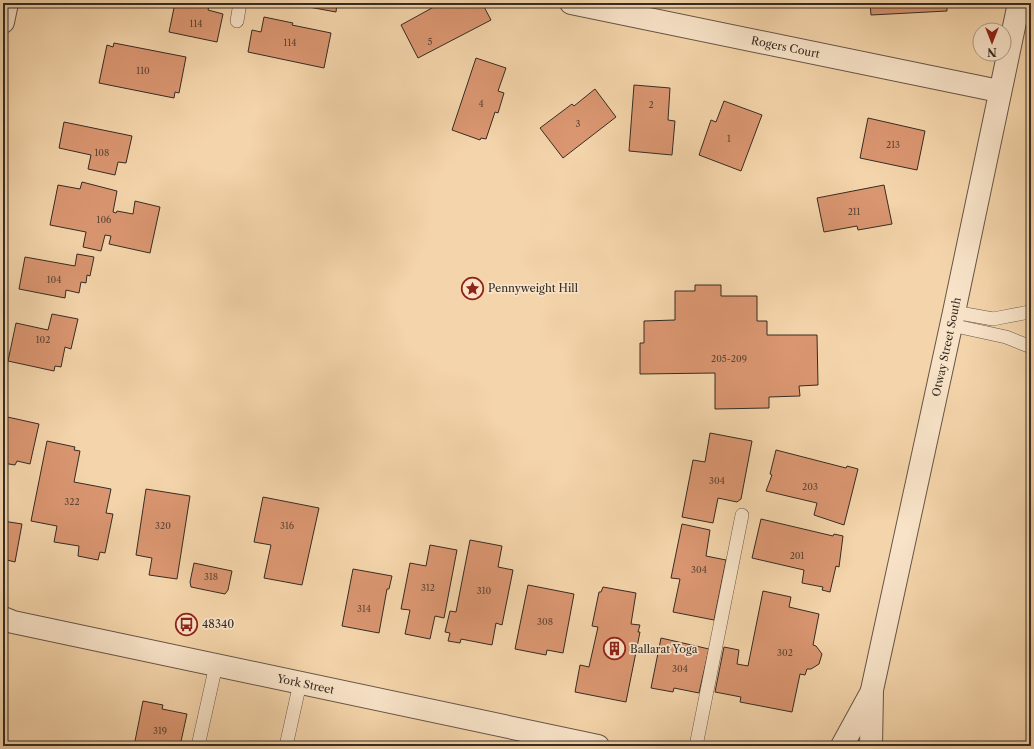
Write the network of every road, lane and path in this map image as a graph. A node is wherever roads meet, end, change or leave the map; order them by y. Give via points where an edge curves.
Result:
1 (7, 3) edge
2 (240, 3) edge
3 (571, 3) edge
4 (1019, 3) edge
5 (237, 21) dead end
6 (3, 22) edge
7 (999, 91) junction
8 (1031, 310) edge
9 (953, 319) junction
10 (1030, 350) edge
11 (742, 515) dead end
12 (6, 621) edge
13 (216, 665) junction
14 (300, 683) junction
15 (872, 690) junction
16 (576, 744) edge
17 (198, 746) edge
18 (286, 746) edge
19 (598, 746) edge
20 (696, 746) edge
21 (842, 746) edge
22 (871, 746) edge

1 - 6 street
2 - 5 lane
3 - 7 street, Rogers Court
4 - 7 street, Otway Street South
7 - 9 street, Otway Street South
8 - 9 lane via 992,319
9 - 10 lane via 1006,337
9 - 15 street, Otway Street South
11 - 20 lane
12 - 13 street, York Street
13 - 14 street, York Street
13 - 17 lane
14 - 16 street, York Street
14 - 18 lane
15 - 21 street, Otway Street South
15 - 22 street, Otway Street South
16 - 19 street, York Street

